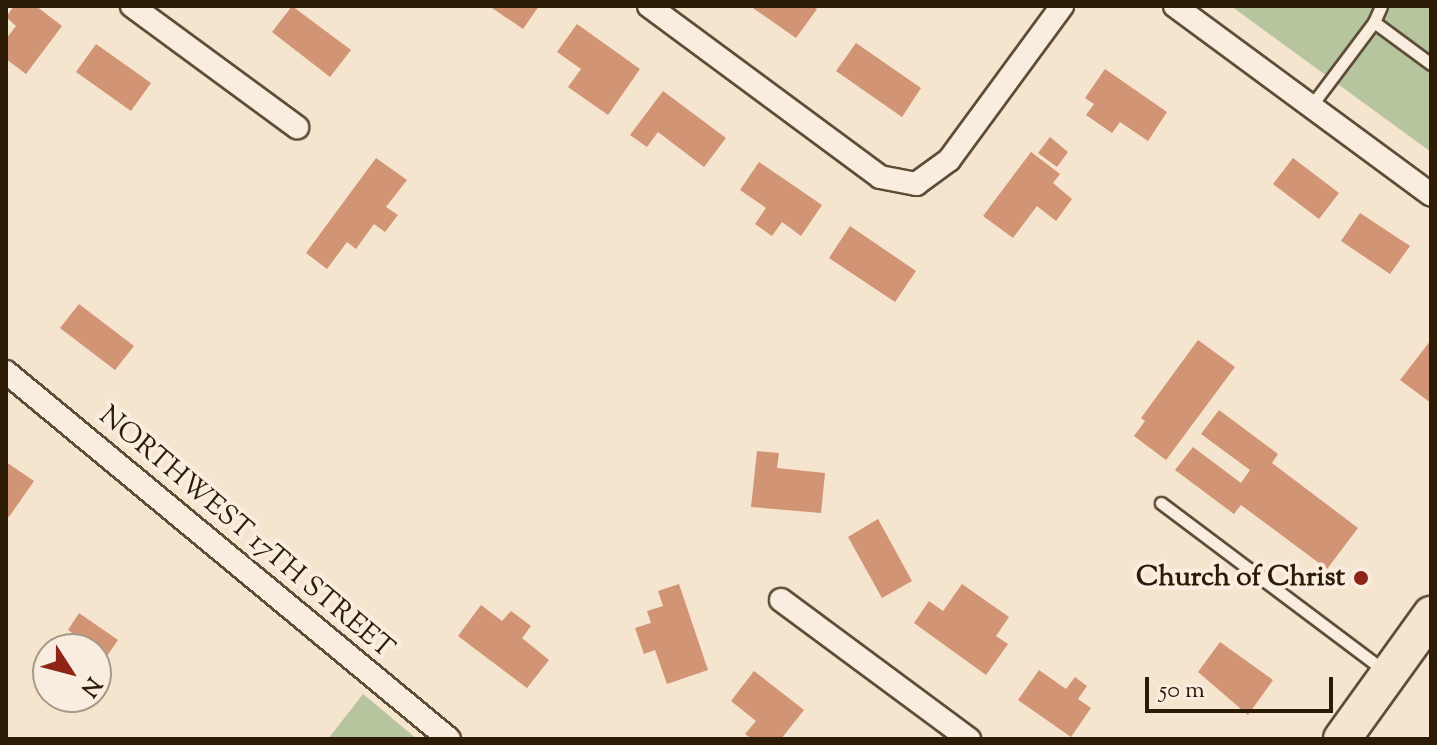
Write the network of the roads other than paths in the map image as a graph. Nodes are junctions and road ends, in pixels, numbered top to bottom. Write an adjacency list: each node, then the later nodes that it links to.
1 (132, 6): 9 (street)
2 (649, 6): 3 (street)
3 (1062, 6)
4 (1175, 6): 8 (street)
5 (1381, 6): 6 (lane)
6 (1374, 22): 7 (lane); 8 (lane)
7 (1431, 64)
8 (1311, 106): 10 (street)
9 (297, 127)
10 (1431, 195)
11 (6, 372): 16 (street, NORTHWEST 17TH STREET)
12 (1161, 503): 15 (lane)
13 (781, 600): 17 (street)
14 (1431, 615): 15 (main road)
15 (1389, 673): 18 (main road)
16 (449, 739)
17 (969, 739)
18 (1342, 739)

